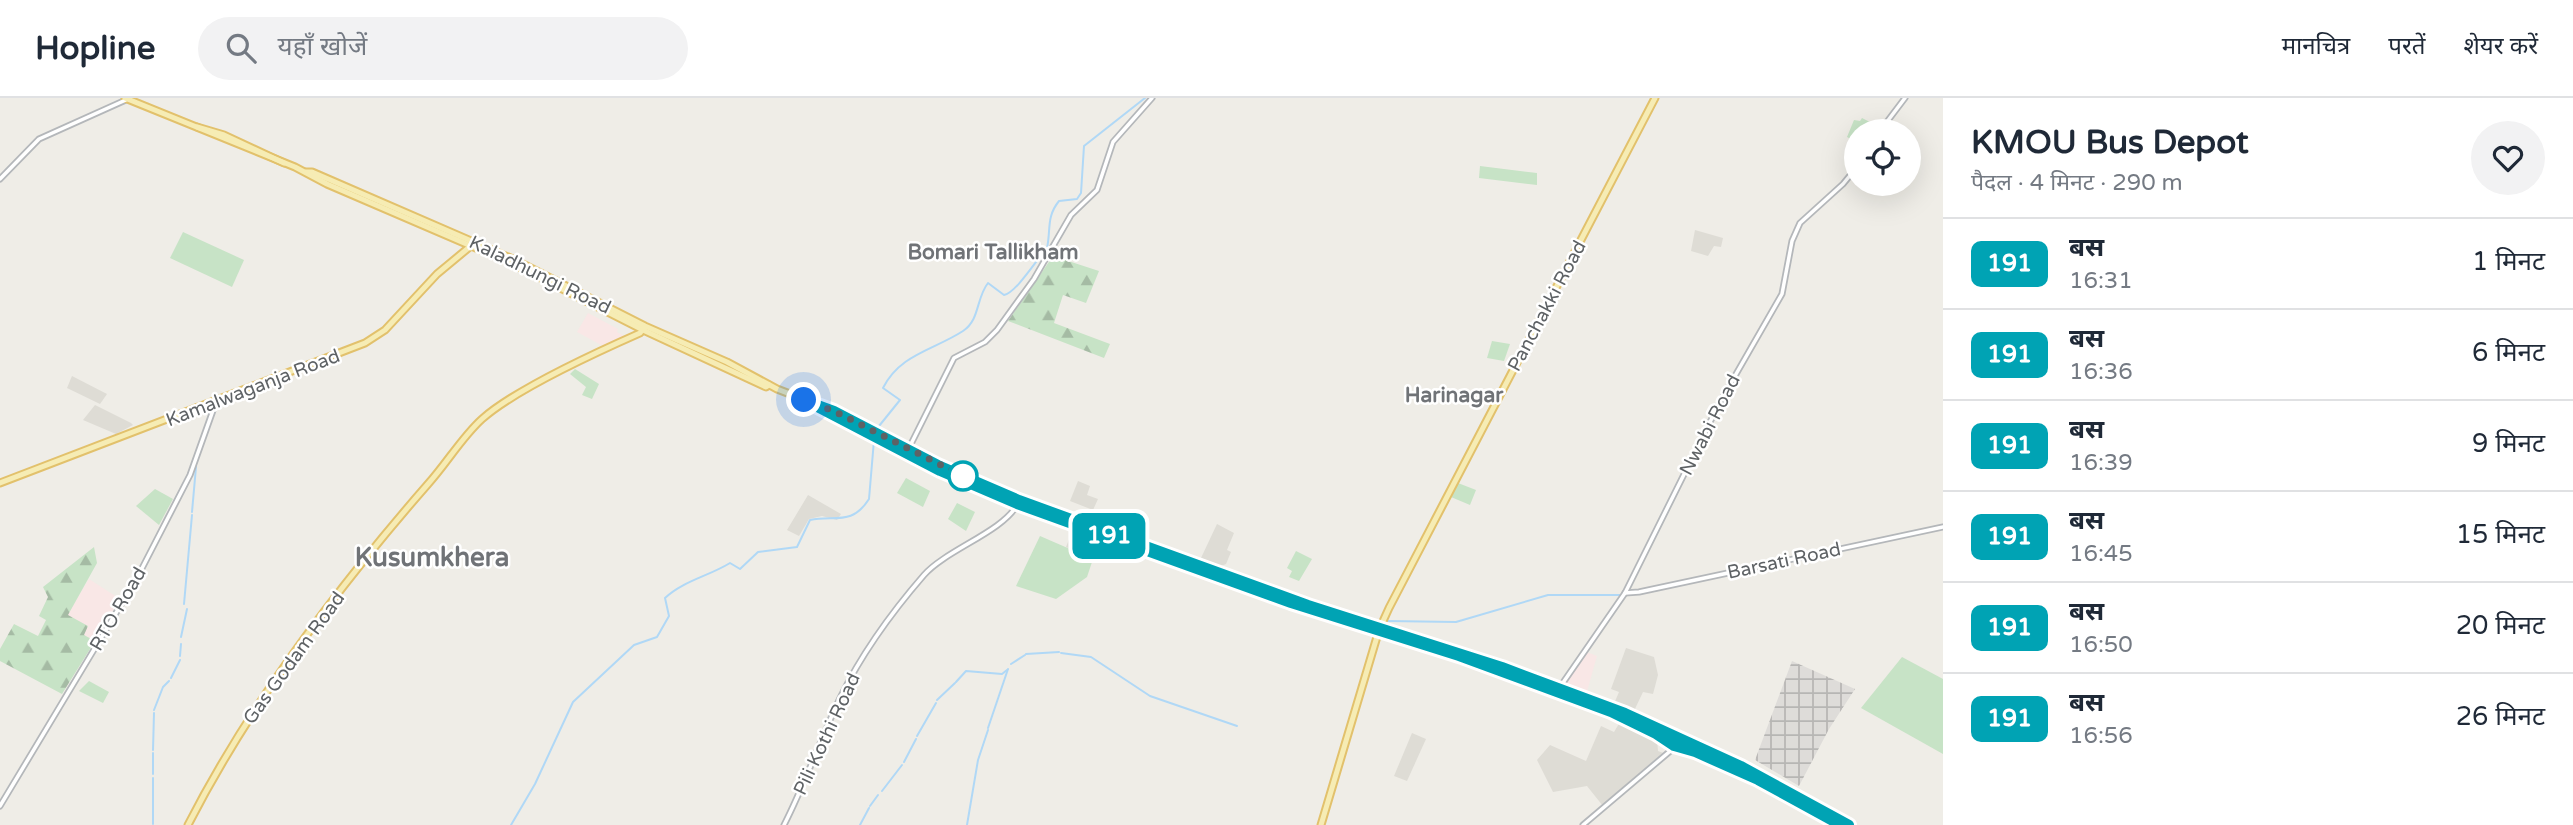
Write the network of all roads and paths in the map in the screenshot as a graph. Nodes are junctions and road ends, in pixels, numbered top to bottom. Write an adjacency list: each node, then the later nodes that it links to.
1 (1152, 98): 13 (street)
2 (1656, 98): 18 (main road, Panchakki Road)
3 (1905, 98): 5 (street)
4 (127, 99): 6 (street); 8 (main road, Kaladhungi Road)
5 (1889, 119)
6 (0, 178)
7 (1844, 183): 17 (street, Nwabi Road)
8 (472, 244): 9 (main road, Kaladhungi Road); 10 (main road, Kamalwaganja Road)
9 (644, 328): 13 (main road, Kaladhungi Road); 25 (main road, Gas Godam Road)
10 (216, 401): 11 (main road, Kamalwaganja Road); 12 (street, RTO Road)
11 (208, 405): 12 (street); 14 (main road, Kamalwaganja Road)
12 (215, 410): 23 (street, RTO Road)
13 (907, 452): 15 (main road, Kaladhungi Road)
14 (0, 483)
15 (1018, 502): 18 (main road, Kaladhungi Road); 26 (street, Pili Kothi Road)
16 (1943, 527): 17 (street, Barsati Road)
17 (1625, 593): 19 (street, Nwabi Road)
18 (1380, 628): 19 (main road, Kaladhungi Road); 27 (main road, Panchakki Road)
19 (1559, 689): 20 (main road, Kaladhungi Road); 21 (main road, Kaladhungi Road)
20 (1673, 737): 21 (main road); 22 (main road, Kaladhungi Road)
21 (1672, 745): 22 (main road, Kaladhungi Road); 28 (street)
22 (1684, 745): 24 (main road, Kaladhungi Road)
23 (0, 806)
24 (1828, 816): 29 (main road, Kaladhungi Road); 30 (main road, Kaladhungi Road)
25 (188, 825)
26 (784, 825)
27 (1321, 825)
28 (1583, 825)
29 (1840, 825)
30 (1849, 825)

